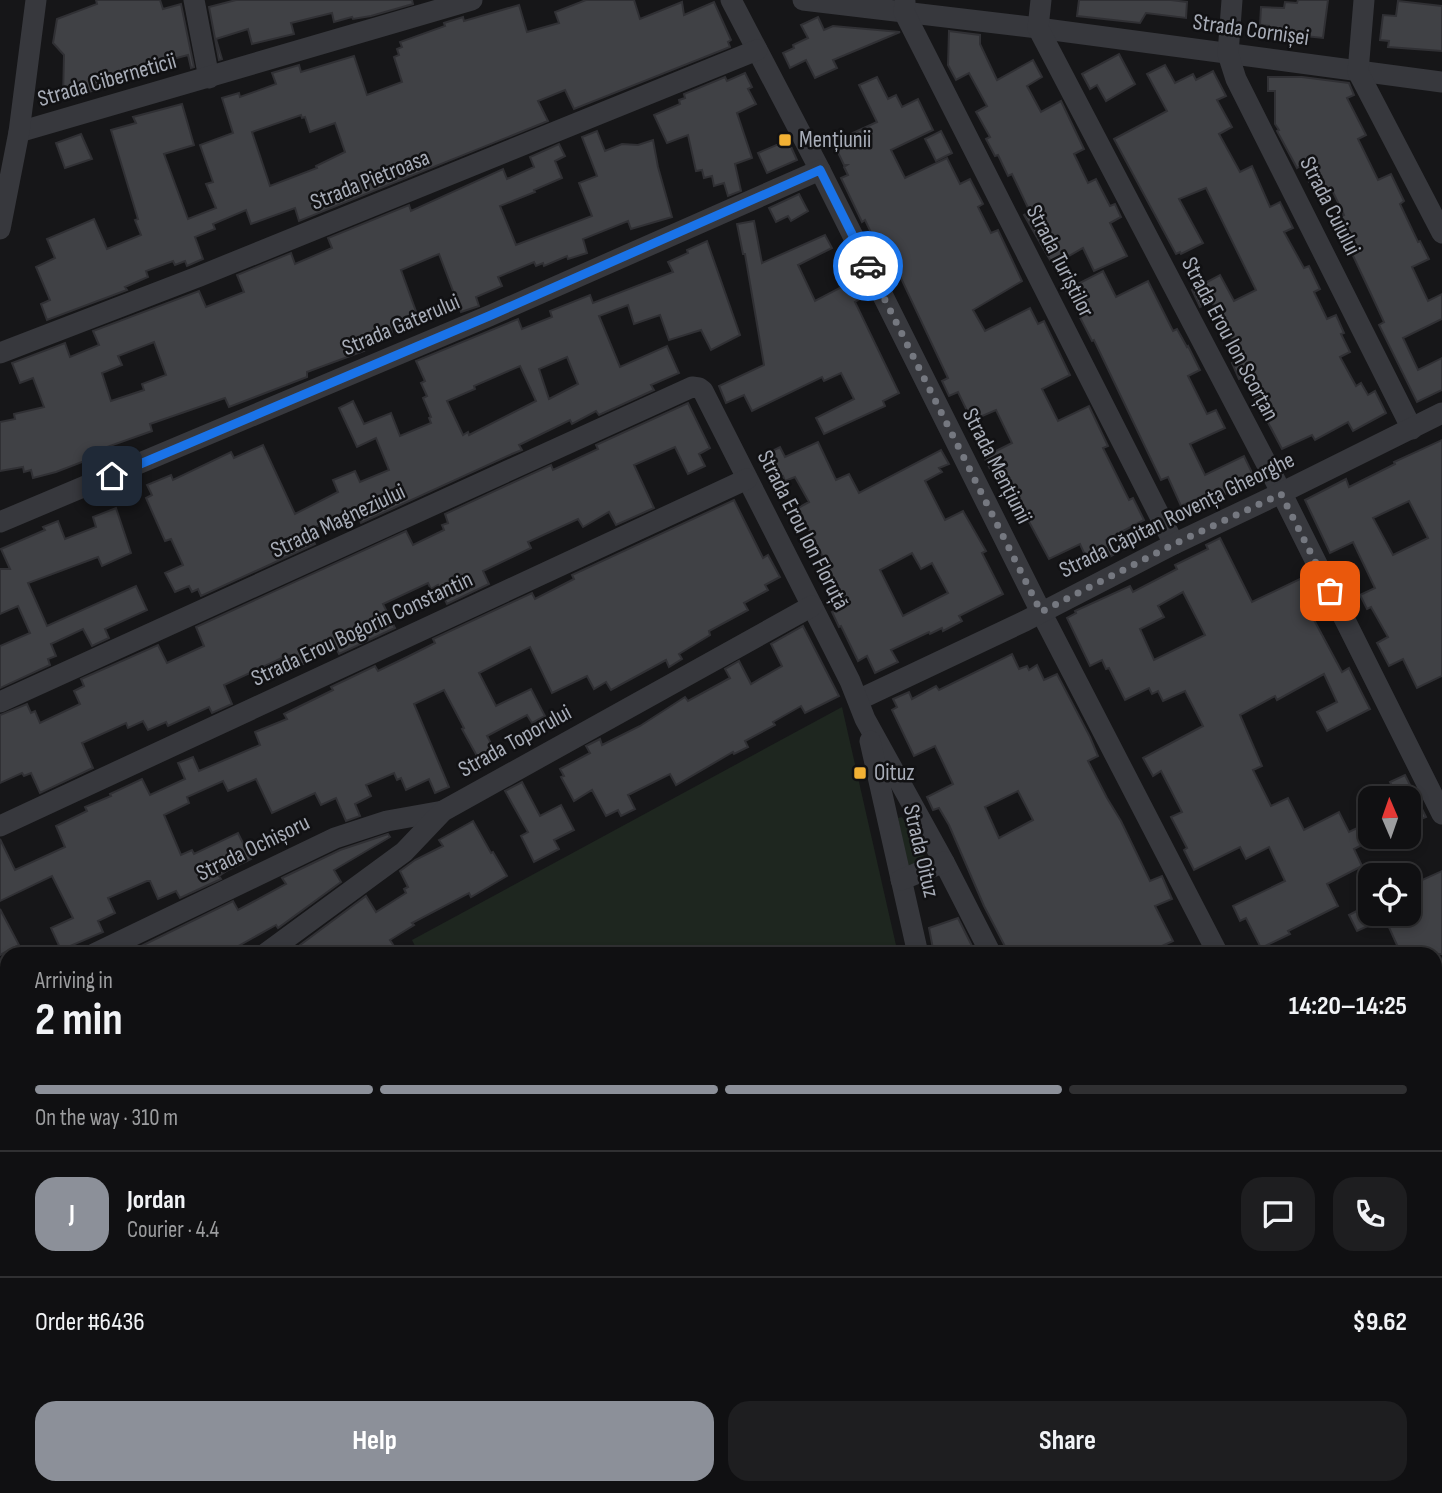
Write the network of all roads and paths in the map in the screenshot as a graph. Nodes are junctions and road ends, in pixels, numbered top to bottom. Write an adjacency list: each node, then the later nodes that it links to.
1 (36, 0): 16 (street)
2 (194, 0): 14 (street, Strada Ciberneticii)
3 (472, 0): 14 (street, Strada Ciberneticii)
4 (731, 0): 11 (street, Strada Mențiunii)
5 (803, 0): 9 (street, Strada Cornișei)
6 (1041, 0): 10 (street)
7 (1232, 0): 12 (street, Strada Cuiului)
8 (1364, 0): 13 (street)
9 (905, 6): 10 (street, Strada Cornișei); 27 (street, Strada Turiștilor)
10 (1038, 28): 12 (street, Strada Cornișei); 25 (street, Strada Erou Ion Scorțan)
11 (757, 50): 17 (street, Strada Mențiunii); 20 (street, Strada Pietroasa)
12 (1228, 54): 13 (street, Strada Cornișei); 23 (street, Strada Cuiului)
13 (1358, 72): 15 (street, Strada Cornișei); 19 (street)
14 (209, 78): 16 (street, Strada Ciberneticii)
15 (1442, 82)
16 (12, 142): 18 (street)
17 (820, 170): 26 (street, Strada Gaterului); 29 (street, Strada Mențiunii)
18 (0, 229)
19 (1442, 233)
20 (0, 353)
21 (697, 387): 24 (street, Strada Erou Ion Floruță); 30 (street, Strada Magneziului)
22 (1442, 413): 23 (street, Strada Căpitan Rovența Gheorghe)
23 (1412, 429): 25 (street, Strada Căpitan Rovența Gheorghe)
24 (747, 479): 28 (street, Strada Erou Ion Floruță); 34 (street, Strada Erou Bogorin Constantin)
25 (1281, 494): 27 (street, Strada Căpitan Rovența Gheorghe); 33 (street, Strada Erou Ion Scorțan)
26 (0, 522)
27 (1174, 544): 29 (street, Strada Căpitan Rovența Gheorghe)
28 (812, 606): 31 (street, Strada Erou Ion Floruță); 32 (street, Strada Toporului)
29 (1041, 612): 31 (street, Strada Căpitan Rovența Gheorghe); 41 (street, Strada Mențiunii)
30 (0, 702)
31 (862, 710): 35 (street); 36 (street, Strada Oituz)
32 (443, 811): 37 (street, Strada Ochișoru); 38 (street, Strada Toporului)
33 (1442, 814)
34 (0, 827)
35 (944, 862): 36 (street); 40 (street)
36 (901, 880): 39 (street, Strada Oituz)
37 (109, 947)
38 (275, 947)
39 (916, 947)
40 (987, 947)
41 (1214, 947)

